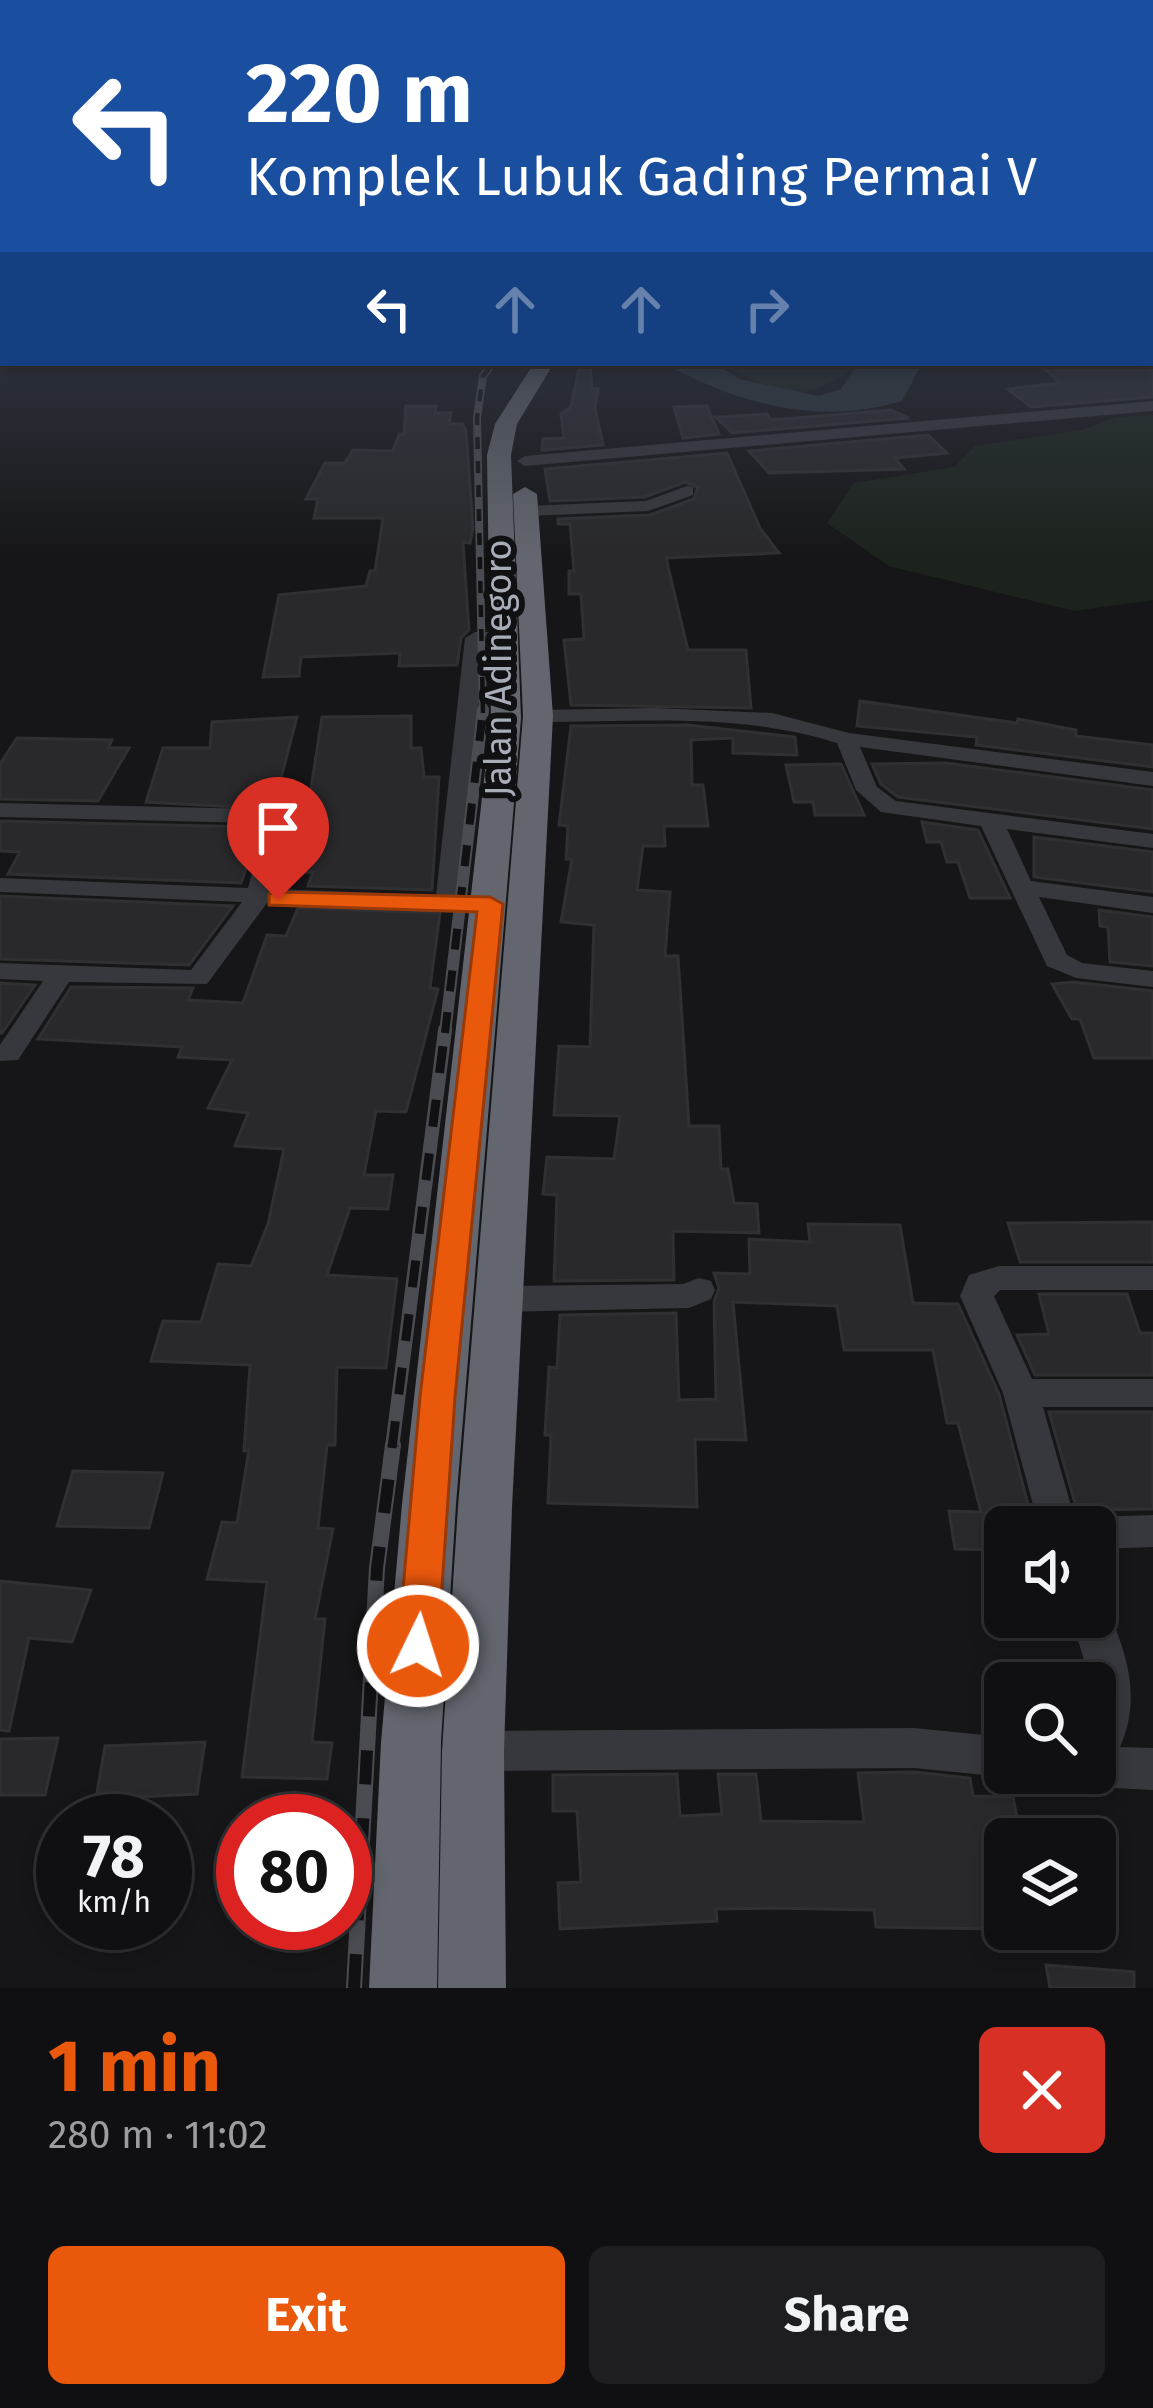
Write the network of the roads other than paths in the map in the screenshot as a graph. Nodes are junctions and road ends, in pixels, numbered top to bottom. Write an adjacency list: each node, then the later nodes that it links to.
1 (539, 371): 7 (highway, Jalan Adinegoro)
2 (567, 371): 4 (highway, Jalan Adinegoro)
3 (1153, 406): 4 (street)
4 (525, 461): 6 (highway, Jalan Adinegoro)
5 (687, 490): 6 (street)
6 (526, 511): 7 (highway, Jalan Adinegoro)
7 (521, 675): 8 (street); 16 (highway, Jalan Adinegoro); 24 (highway, Jalan Adinegoro)
8 (846, 739): 9 (street); 11 (street)
9 (1153, 779)
10 (0, 810): 15 (street)
11 (989, 817): 12 (street); 14 (street)
12 (1153, 841)
13 (0, 885): 15 (street)
14 (1022, 887): 17 (street); 20 (street)
15 (257, 899): 16 (street); 19 (street)
16 (469, 904): 27 (highway, Jalan Adinegoro)
17 (1153, 905)
18 (0, 971): 19 (street)
19 (61, 974): 21 (street)
20 (1153, 980)
21 (8, 1054)
22 (1153, 1278): 25 (street)
23 (699, 1290): 24 (street)
24 (499, 1299): 28 (highway, Jalan Adinegoro)
25 (1021, 1393): 26 (street); 30 (street)
26 (1153, 1393)
27 (437, 1397): 28 (highway); 29 (highway, Jalan Adinegoro)
28 (492, 1400): 31 (highway, Jalan Adinegoro)
29 (428, 1504): 31 (highway); 38 (highway, Jalan Adinegoro)
30 (1052, 1506)
31 (484, 1507): 34 (highway, Jalan Adinegoro)
32 (1153, 1532): 33 (street)
33 (1116, 1533)
34 (472, 1751): 35 (street); 39 (highway, Jalan Adinegoro)
35 (984, 1755)
36 (1116, 1767): 37 (street)
37 (1153, 1769)
38 (403, 1988)
39 (472, 1988)

